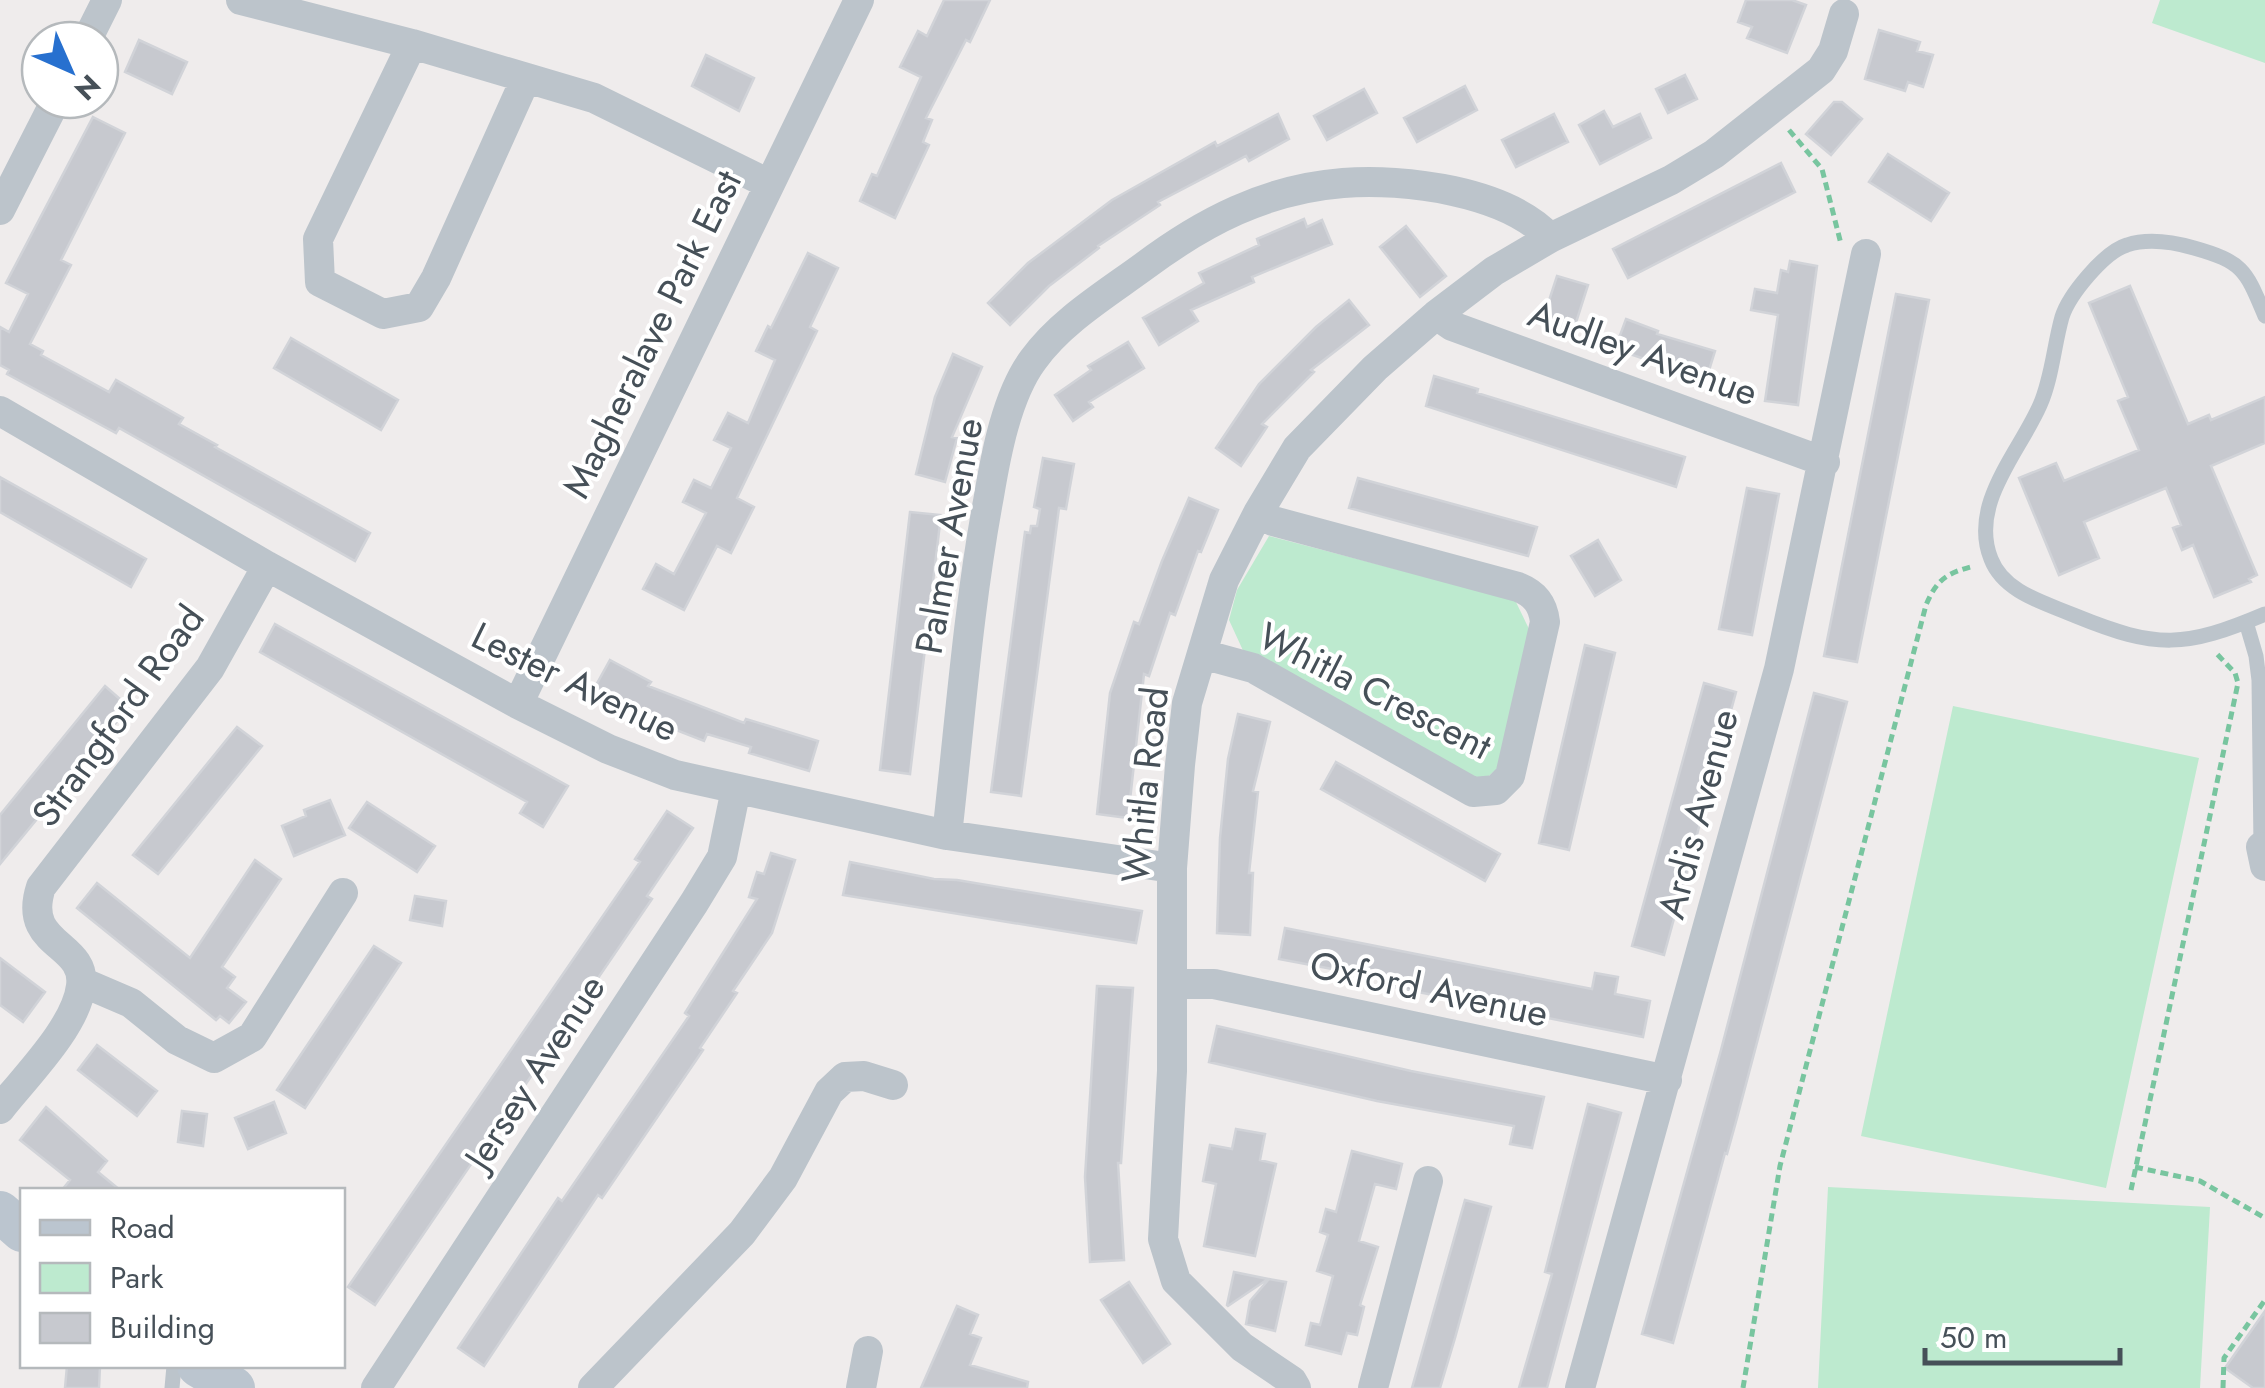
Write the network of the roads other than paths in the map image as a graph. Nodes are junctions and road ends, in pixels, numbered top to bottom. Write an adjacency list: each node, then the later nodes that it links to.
1 (241, 0): 4 (street)
2 (858, 0): 7 (street, Magheralave Park East)
3 (1844, 14): 9 (street, Whitla Road)
4 (412, 44): 5 (street); 5 (street)
5 (526, 78): 7 (street)
6 (46, 120): 8 (street)
7 (768, 184): 20 (street, Magheralave Park East)
8 (0, 210)
9 (1550, 238): 11 (street, Whitla Road); 22 (street, Palmer Avenue)
10 (1866, 254): 14 (street, Ardis Avenue)
11 (1436, 316): 14 (street, Audley Avenue); 15 (street, Whitla Road)
12 (2265, 316): 18 (lane)
13 (0, 412): 16 (street, Lester Avenue)
14 (1825, 462): 28 (street, Ardis Avenue)
15 (1258, 513): 19 (street, Whitla Road); 19 (street, Whitla Crescent)
16 (268, 566): 20 (street, Lester Avenue); 26 (street, Strangford Road)
17 (2265, 614): 18 (lane)
18 (2246, 622): 23 (lane)
19 (1202, 654): 24 (street, Whitla Road)
20 (518, 704): 21 (street, Lester Avenue)
21 (736, 790): 22 (street, Lester Avenue); 37 (street, Jersey Avenue)
22 (948, 835): 24 (street, Lester Avenue)
23 (2263, 857)
24 (1172, 868): 27 (street, Whitla Road)
25 (343, 893): 26 (street)
26 (82, 982): 30 (street)
27 (1174, 984): 28 (street, Oxford Avenue); 40 (street, Whitla Road)
28 (1667, 1080): 42 (street, Ardis Avenue)
29 (893, 1085): 38 (street)
30 (0, 1108)
31 (1428, 1181): 41 (street)
32 (0, 1212): 33 (street)
33 (20, 1229)
34 (868, 1351): 39 (street)
35 (201, 1368): 36 (street)
36 (234, 1388)
37 (376, 1388)
38 (593, 1388)
39 (861, 1388)
40 (1296, 1388)
41 (1373, 1388)
42 (1580, 1388)

